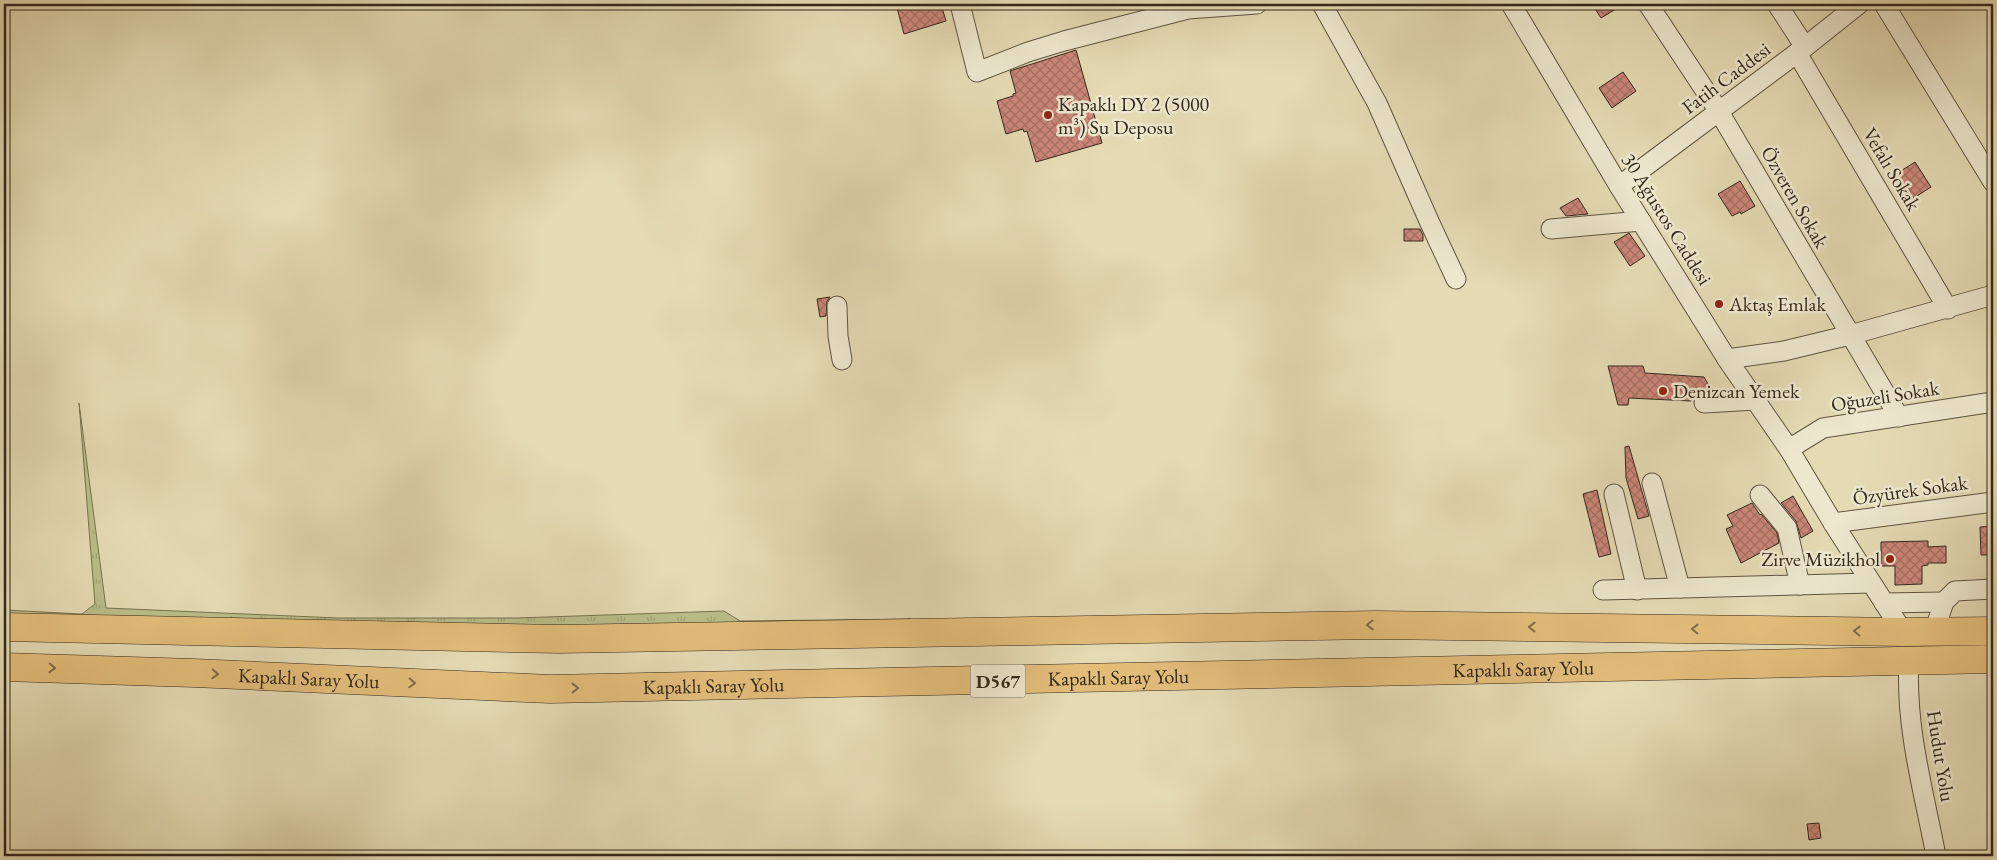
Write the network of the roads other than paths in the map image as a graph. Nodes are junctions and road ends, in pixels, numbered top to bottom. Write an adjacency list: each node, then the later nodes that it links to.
1 (960, 4): 2 (street)
2 (1257, 4)
3 (1322, 4): 15 (street)
4 (1511, 4): 12 (street, 30 Ağustos Caddesi)
5 (1648, 4): 10 (street, Özveren Sokak)
6 (1777, 4): 9 (street, Vefalı Sokak)
7 (1859, 4): 9 (street, Fatih Caddesi)
8 (1884, 4): 11 (street)
9 (1801, 50): 10 (street, Fatih Caddesi); 18 (street, Vefalı Sokak)
10 (1718, 110): 12 (street, Fatih Caddesi); 19 (street, Özveren Sokak)
11 (1993, 182)
12 (1619, 186): 13 (street, 30 Ağustos Caddesi)
13 (1641, 221): 14 (street); 20 (street, 30 Ağustos Caddesi)
14 (1551, 229)
15 (1456, 279)
16 (1993, 295): 18 (street)
17 (837, 306): 21 (street)
18 (1948, 309): 19 (street)
19 (1850, 335): 20 (street); 25 (street, Özveren Sokak)
20 (1727, 359): 22 (street, 30 Ağustos Caddesi)
21 (842, 360)
22 (1756, 400): 24 (street); 26 (street, 30 Ağustos Caddesi)
23 (1993, 402): 25 (street, Oğuzeli Sokak)
24 (1704, 403)
25 (1899, 417): 26 (street, Oğuzeli Sokak)
26 (1788, 449): 31 (street, 30 Ağustos Caddesi)
27 (1652, 483): 34 (street)
28 (1614, 494): 37 (street)
29 (1760, 496): 33 (street)
30 (1993, 502): 31 (street, Özyürek Sokak)
31 (1833, 523): 32 (street, 30 Ağustos Caddesi)
32 (1871, 583): 33 (street); 39 (street, 30 Ağustos Caddesi)
33 (1800, 585): 34 (street)
34 (1680, 588): 37 (street)
35 (1993, 589): 38 (street)
36 (1603, 590): 37 (street)
37 (1637, 590)
38 (1944, 602): 39 (street); 43 (street)
39 (1884, 603): 42 (street, 30 Ağustos Caddesi)
40 (4, 627): 42 (highway, Kapaklı Saray Yolu, one-way to 40)
41 (1993, 631): 43 (highway, Kapaklı Saray Yolu)
42 (1903, 632): 43 (highway, Kapaklı Saray Yolu)
43 (1934, 632)
44 (1993, 659): 45 (highway, Kapaklı Saray Yolu / D567)
45 (1909, 661): 46 (highway, Kapaklı Saray Yolu / D567, one-way to 45); 47 (street, Hudut Yolu)
46 (4, 667)
47 (1936, 856)

